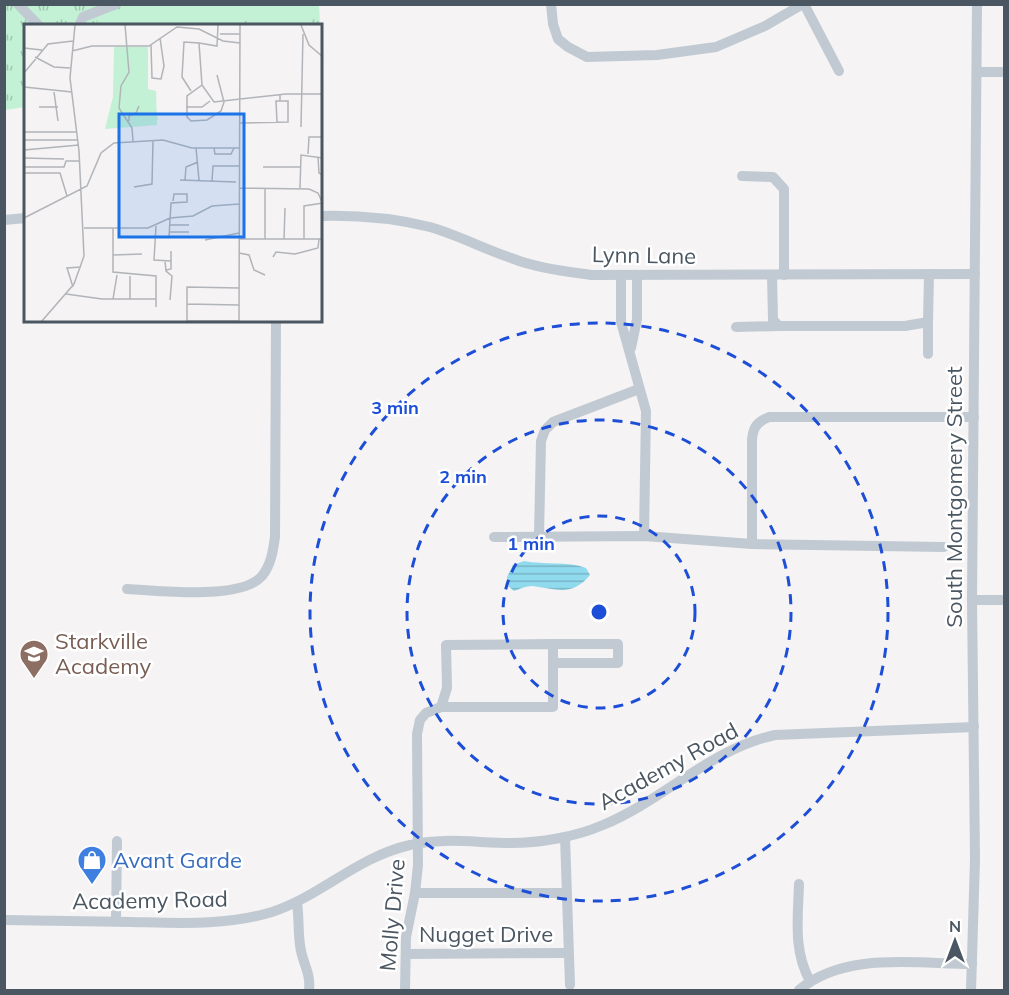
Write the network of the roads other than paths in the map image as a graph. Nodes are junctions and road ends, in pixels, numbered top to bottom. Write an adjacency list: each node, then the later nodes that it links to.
1 (18, 4): 6 (street)
2 (116, 4): 7 (street)
3 (552, 4): 4 (street)
4 (803, 4): 8 (street)
5 (977, 4): 9 (street, South Montgomery Street)
6 (37, 24)
7 (80, 24)
8 (839, 71)
9 (977, 72): 10 (street); 16 (street, South Montgomery Street)
10 (1005, 72)
11 (742, 176): 18 (street)
12 (322, 216): 19 (street, Lynn Lane)
13 (24, 218): 14 (street)
14 (4, 220)
15 (929, 274): 16 (street, Lynn Lane); 18 (street, Lynn Lane); 22 (street)
16 (975, 274): 28 (street, South Montgomery Street)
17 (772, 275): 18 (street, Lynn Lane); 20 (street, Lynn Lane); 24 (street)
18 (784, 275)
19 (621, 276): 20 (street, Lynn Lane); 25 (street)
20 (637, 276): 25 (street)
21 (276, 322): 34 (street)
22 (928, 322): 24 (street); 26 (street)
23 (736, 327): 24 (street)
24 (779, 327)
25 (631, 351): 27 (street)
26 (928, 354)
27 (639, 389): 29 (street); 30 (street)
28 (974, 417): 32 (street); 35 (street, South Montgomery Street)
29 (539, 536): 30 (street); 31 (street)
30 (644, 536): 32 (street)
31 (494, 537)
32 (752, 544): 33 (street)
33 (944, 547)
34 (127, 589)
35 (972, 600): 36 (street); 40 (street, South Montgomery Street)
36 (1005, 600)
37 (553, 644): 38 (street); 38 (street); 39 (street)
38 (553, 663): 39 (street)
39 (441, 707): 43 (street, Molly Drive)
40 (974, 727): 41 (street, Academy Road); 52 (street, South Montgomery Street)
41 (565, 837): 43 (street, Academy Road); 46 (street)
42 (117, 841): 49 (street)
43 (418, 844): 45 (street, Molly Drive); 47 (street, Academy Road)
44 (799, 884): 53 (street)
45 (415, 893): 46 (street); 51 (street, Molly Drive)
46 (566, 893): 50 (street)
47 (297, 902): 49 (street, Academy Road); 55 (street)
48 (4, 920): 49 (street, Academy Road)
49 (116, 921)
50 (567, 953): 51 (street, Nugget Drive); 54 (street)
51 (406, 954): 56 (street, Molly Drive)
52 (972, 964): 53 (street); 58 (street, South Montgomery Street)
53 (810, 981): 57 (street)
54 (570, 985)
55 (309, 990)
56 (405, 990)
57 (799, 990)
58 (971, 990)

